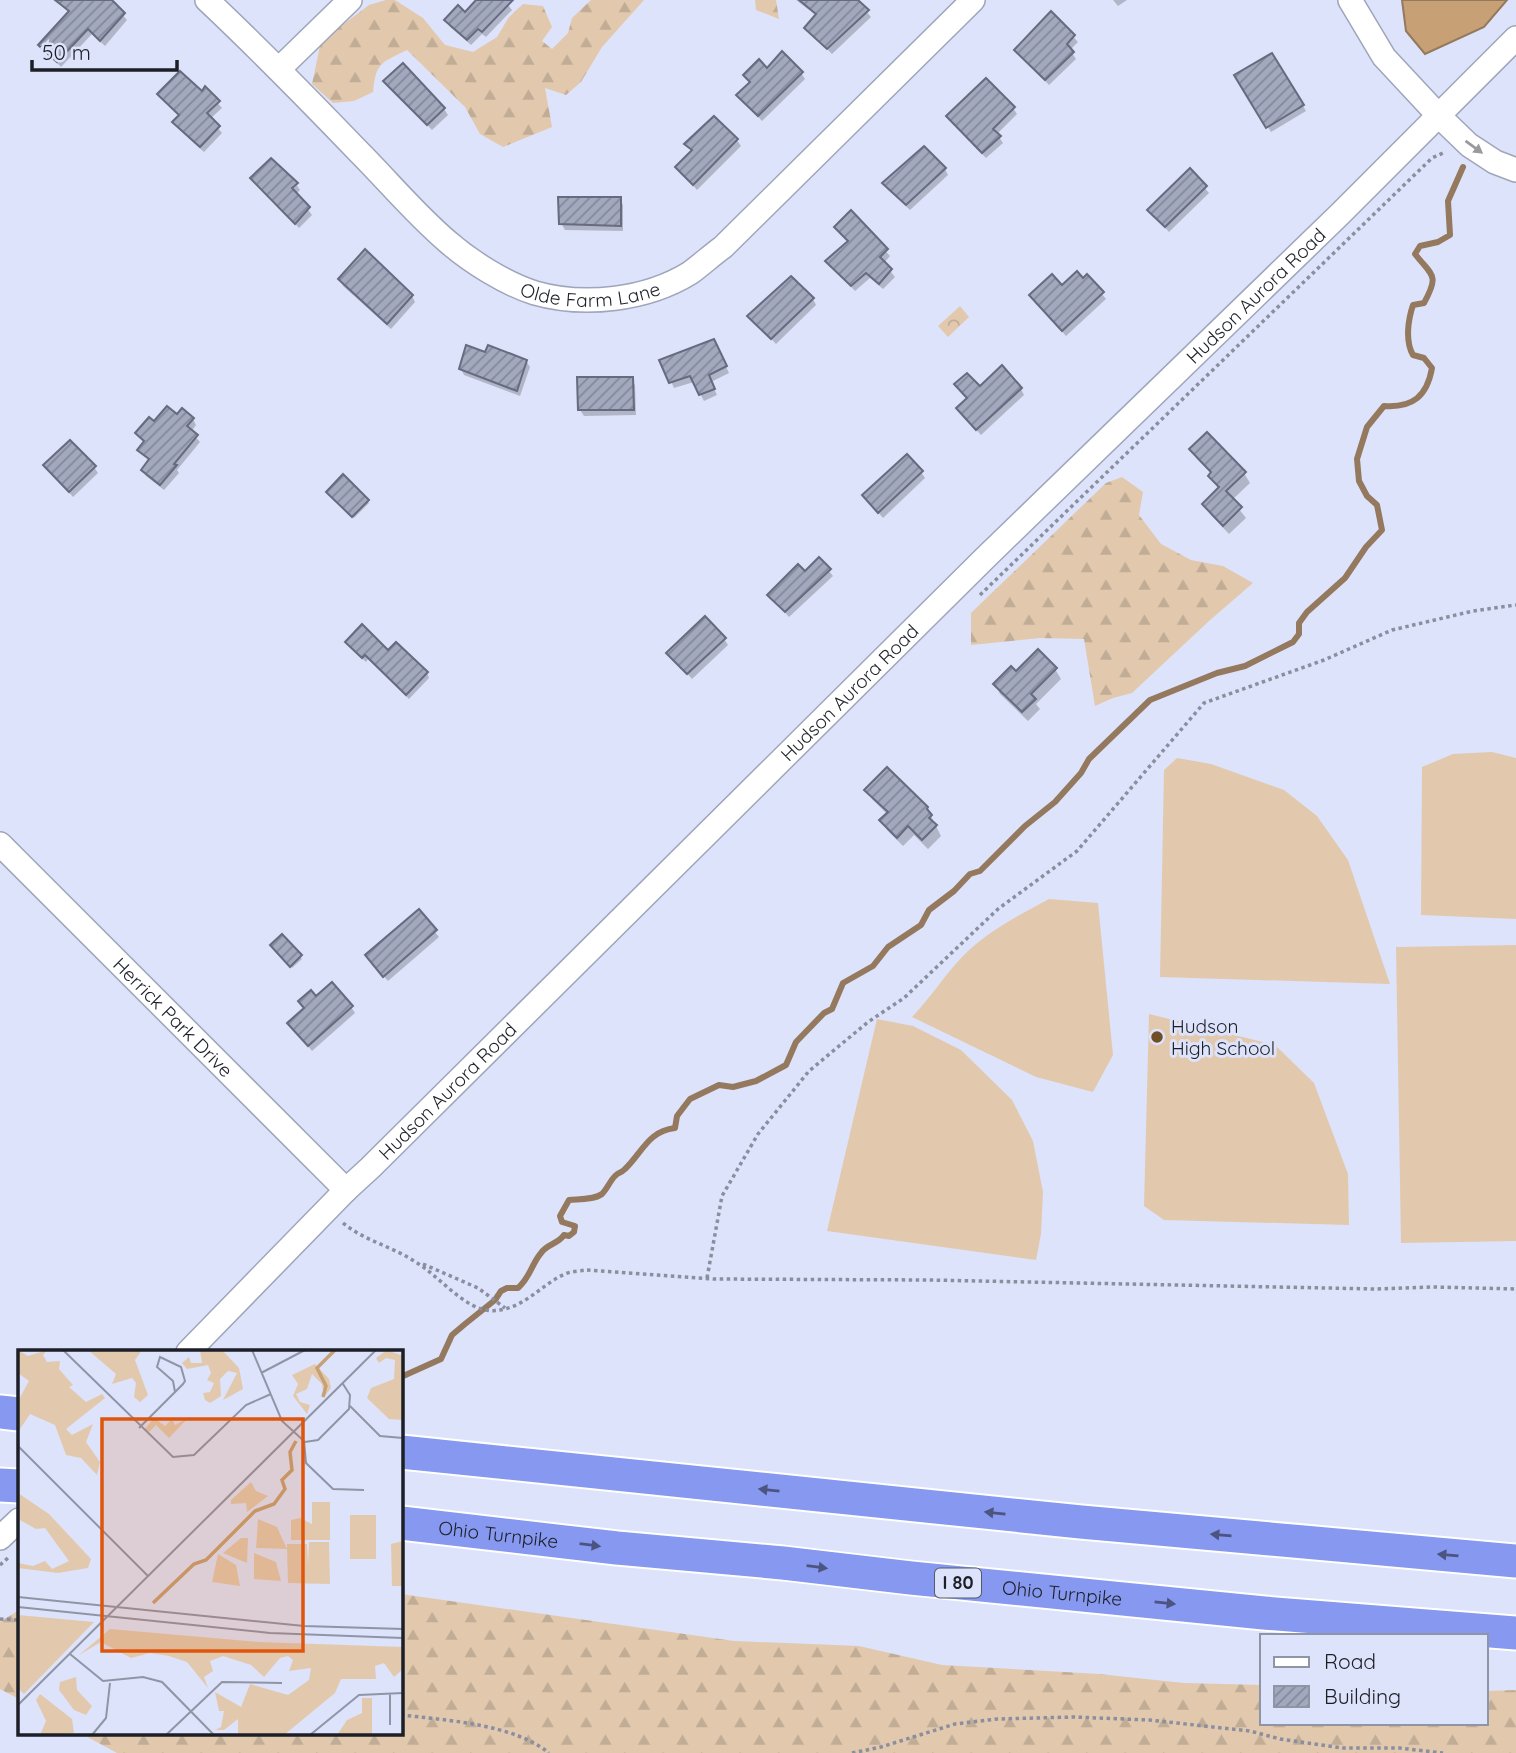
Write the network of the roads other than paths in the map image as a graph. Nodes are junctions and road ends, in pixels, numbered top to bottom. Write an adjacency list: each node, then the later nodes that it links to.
1 (208, 0): 6 (street, Olde Farm Lane)
2 (350, 0): 6 (street)
3 (973, 0): 6 (street, Olde Farm Lane)
4 (1350, 0): 7 (street)
5 (1516, 38): 7 (street, Hudson Aurora Road)
6 (279, 69)
7 (1439, 116): 8 (street, one-way to 8); 10 (street, Hudson Aurora Road)
8 (1516, 170)
9 (0, 844): 10 (street, Herrick Park Drive)
10 (346, 1190): 11 (street, Hudson Aurora Road)
11 (190, 1350)
12 (0, 1412): 13 (highway)
13 (18, 1414)
14 (402, 1452): 20 (highway, one-way to 14)
15 (0, 1485): 16 (highway)
16 (18, 1486)
17 (18, 1521): 19 (street)
18 (402, 1523): 21 (highway, Ohio Turnpike / I 80, one-way to 21)
19 (0, 1538)
20 (1516, 1561)
21 (1516, 1633)

